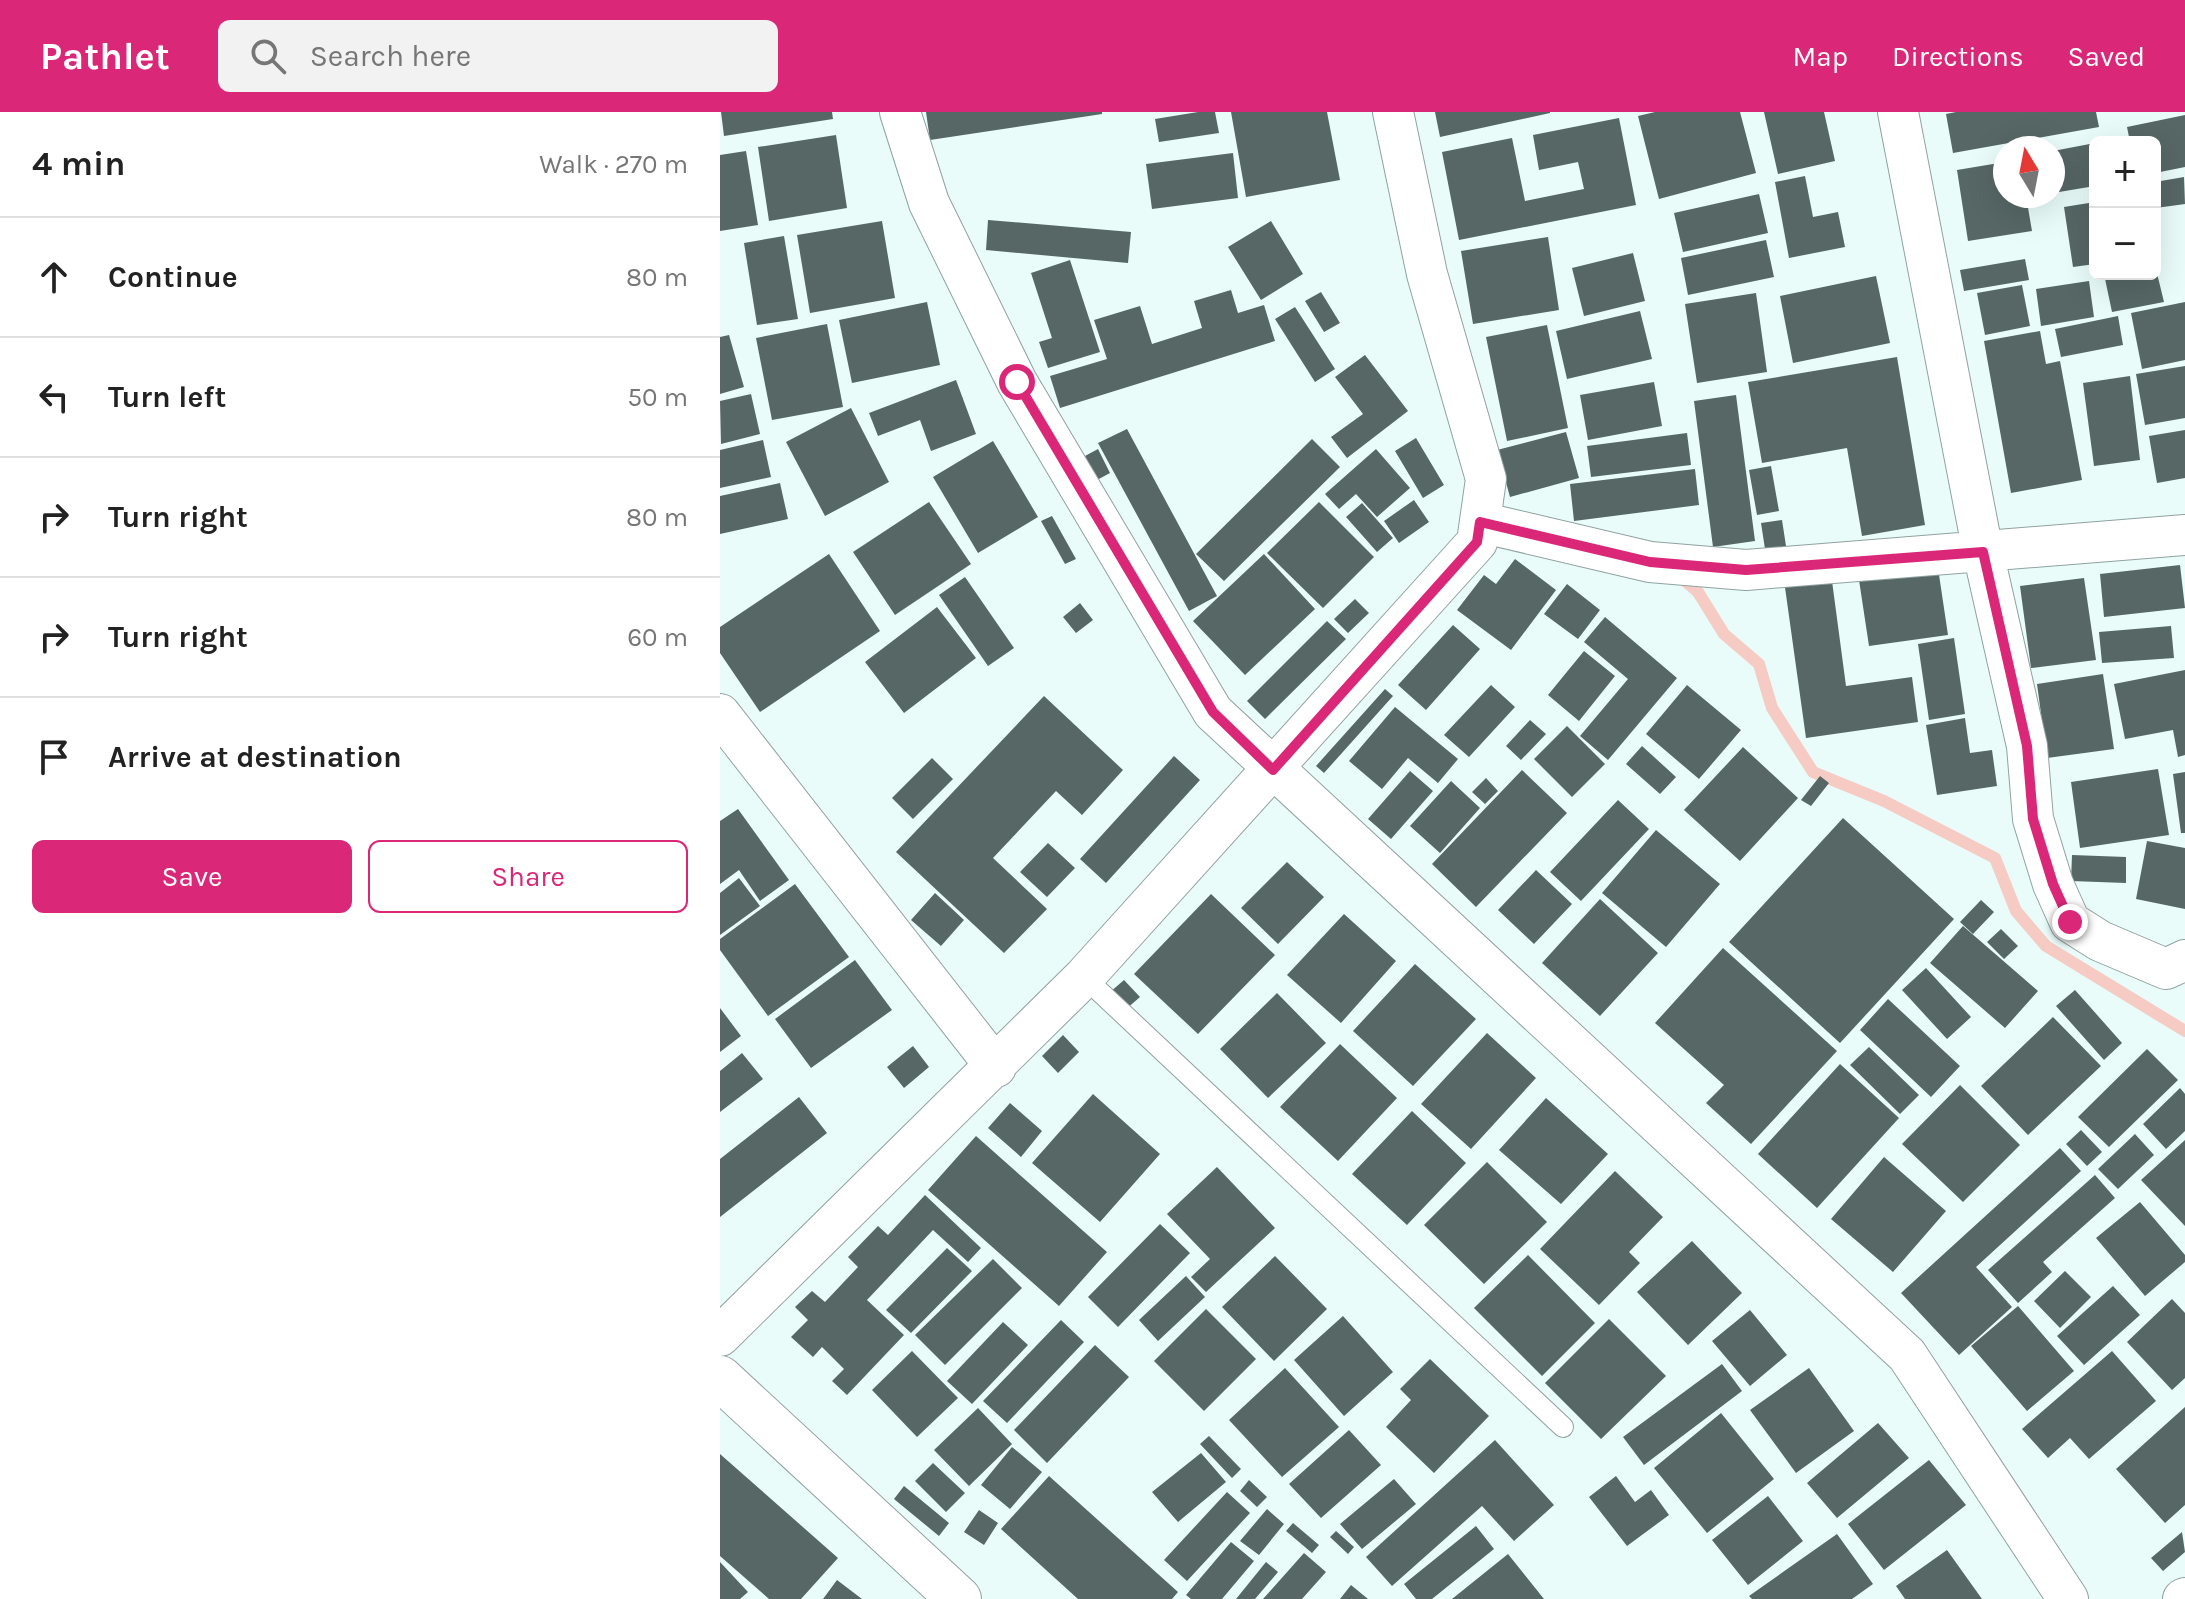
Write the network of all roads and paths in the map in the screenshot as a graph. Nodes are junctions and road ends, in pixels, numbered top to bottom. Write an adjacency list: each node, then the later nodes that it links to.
1 (900, 112): 8 (street)
2 (1393, 112): 4 (street)
3 (1898, 112): 6 (street)
4 (1480, 522): 6 (street); 8 (street)
5 (2185, 535): 6 (street)
6 (1983, 552): 9 (street)
7 (720, 714): 11 (street)
8 (1273, 770): 10 (street); 16 (street)
9 (2185, 960)
10 (1084, 977): 11 (street); 14 (lane)
11 (996, 1067): 12 (street)
12 (720, 1336)
13 (720, 1378): 15 (street)
14 (1563, 1427)
15 (959, 1599)
16 (2068, 1599)

